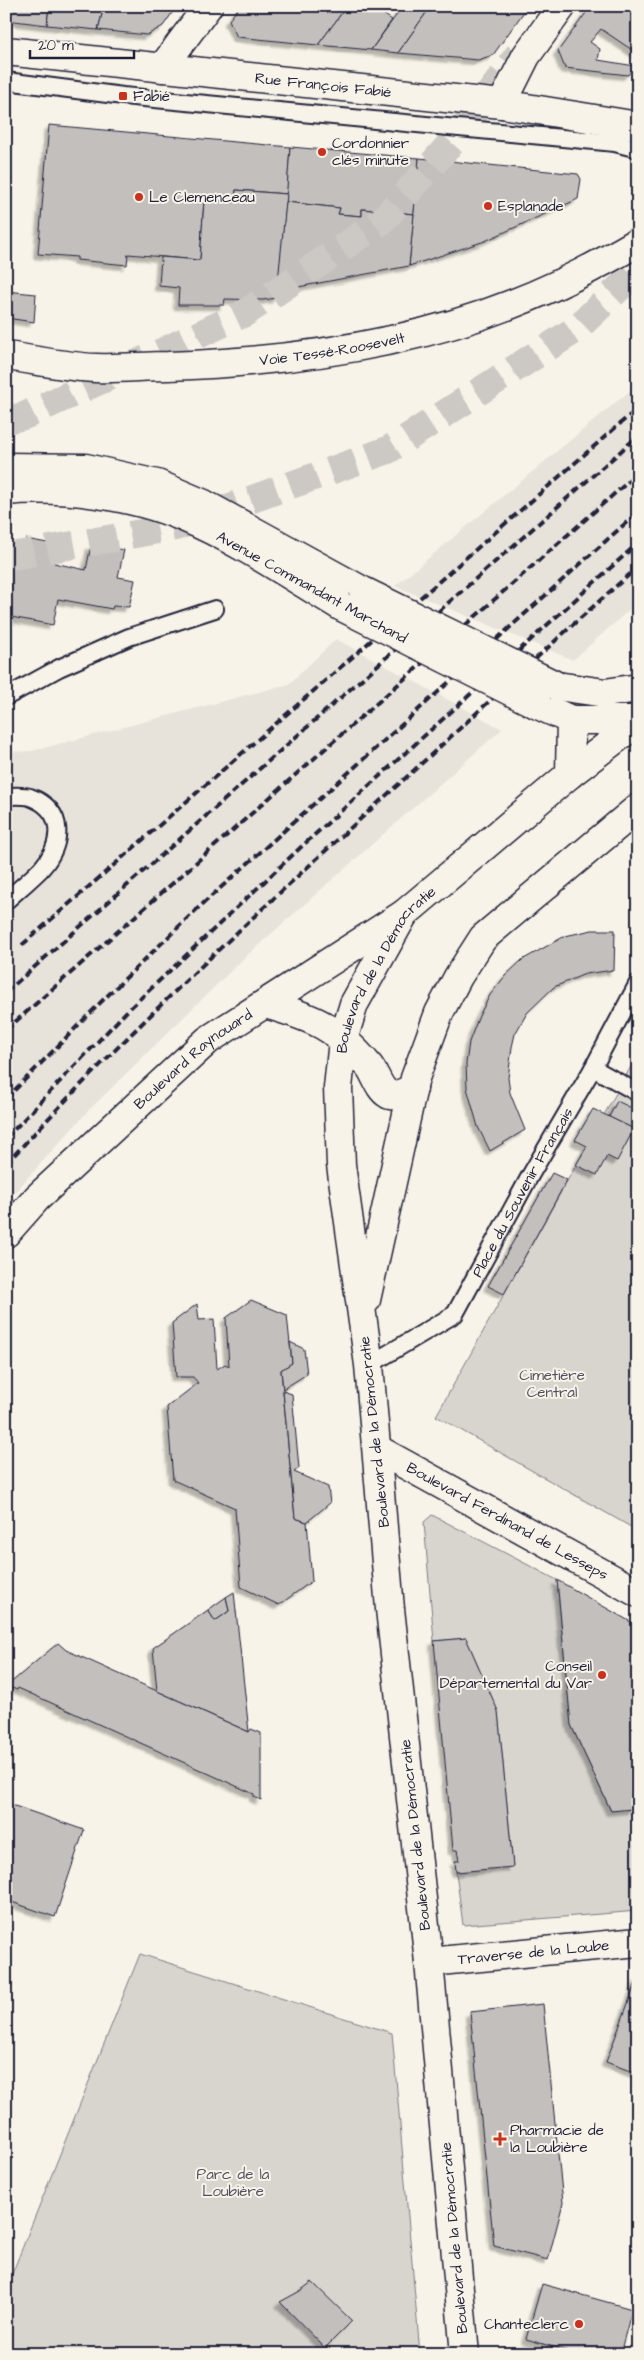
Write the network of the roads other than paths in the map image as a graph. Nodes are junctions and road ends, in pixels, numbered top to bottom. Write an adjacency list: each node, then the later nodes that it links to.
1 (208, 6): 4 (main road)
2 (562, 6): 6 (main road)
3 (6, 51): 4 (main road, Rue François Fabié)
4 (162, 68): 6 (main road, Rue François Fabié)
5 (6, 81): 8 (lane)
6 (502, 104): 7 (main road, Rue François Fabié)
7 (638, 126)
8 (638, 148)
9 (638, 242): 10 (main road, Voie Tessé-Roosevelt)
10 (6, 356)
11 (6, 467): 14 (main road, Avenue Commandant Marchand, bridge)
12 (6, 491): 16 (main road, Avenue Commandant Marchand, bridge)
13 (215, 609): 15 (lane)
14 (638, 688)
15 (6, 696)
16 (571, 720): 17 (main road, Avenue Commandant Marchand); 18 (main road)
17 (638, 721): 18 (main road, Boulevard de la Démocratie)
18 (570, 774): 22 (main road, Boulevard de la Démocratie)
19 (6, 796): 21 (lane)
20 (638, 808): 27 (main road, Boulevard de la Démocratie)
21 (6, 901)
22 (404, 914): 24 (main road, Boulevard Raynouard); 25 (main road, Boulevard de la Démocratie)
23 (638, 983): 26 (lane, Place du Souvenir Français)
24 (266, 1004): 25 (main road); 29 (main road, Boulevard Raynouard)
25 (343, 1040): 27 (main road); 30 (main road, Boulevard de la Démocratie)
26 (593, 1068): 28 (lane); 31 (lane, Place du Souvenir Français)
27 (413, 1089): 30 (main road, Boulevard de la Démocratie)
28 (638, 1093)
29 (6, 1232)
30 (362, 1316): 31 (main road, Boulevard de la Démocratie)
31 (369, 1365): 32 (main road, Boulevard de la Démocratie)
32 (377, 1449): 33 (main road, Boulevard Ferdinand de Lesseps); 35 (main road, Boulevard de la Démocratie)
33 (638, 1593)
34 (638, 1942): 35 (main road, Traverse de la Loube)
35 (429, 1962): 36 (main road, Boulevard de la Démocratie)
36 (465, 2354)

